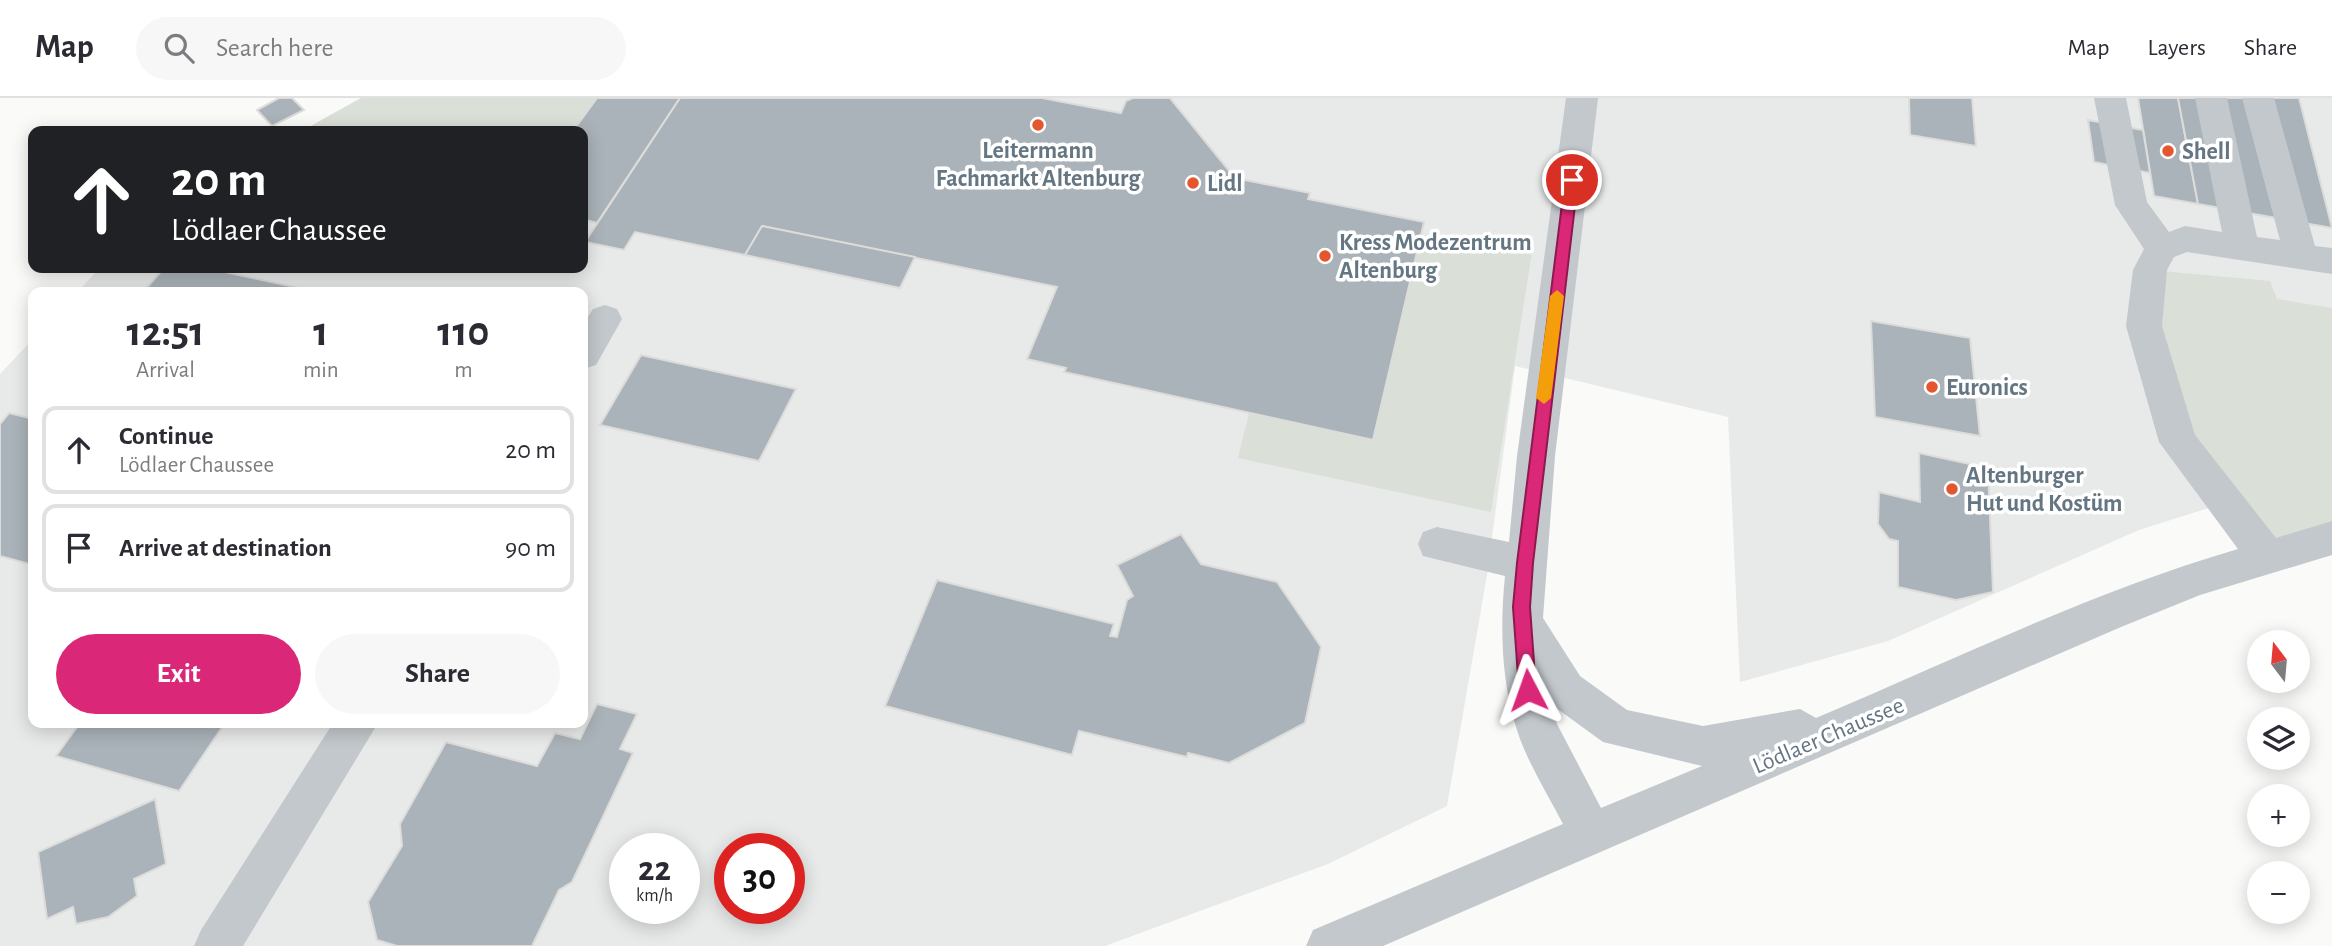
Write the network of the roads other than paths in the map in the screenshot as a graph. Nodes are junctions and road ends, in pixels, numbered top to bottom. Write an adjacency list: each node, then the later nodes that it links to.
1 (1582, 98): 13 (street)
2 (2110, 98): 6 (street)
3 (2211, 98): 5 (street)
4 (2258, 98): 7 (street)
5 (2242, 246): 6 (street); 7 (street)
6 (2162, 248): 12 (street)
7 (2317, 258)
8 (605, 319): 9 (street)
9 (588, 347)
10 (2332, 538): 12 (street, Lödlaer Chaussee)
11 (1437, 544): 13 (street)
12 (2268, 557): 15 (street, Lödlaer Chaussee)
13 (1525, 563): 14 (street)
14 (1522, 621): 15 (street); 17 (street)
15 (1903, 703): 17 (street, Lödlaer Chaussee)
16 (354, 728): 18 (street)
17 (1591, 835): 19 (street, Lödlaer Chaussee)
18 (217, 946)
19 (1329, 946)

